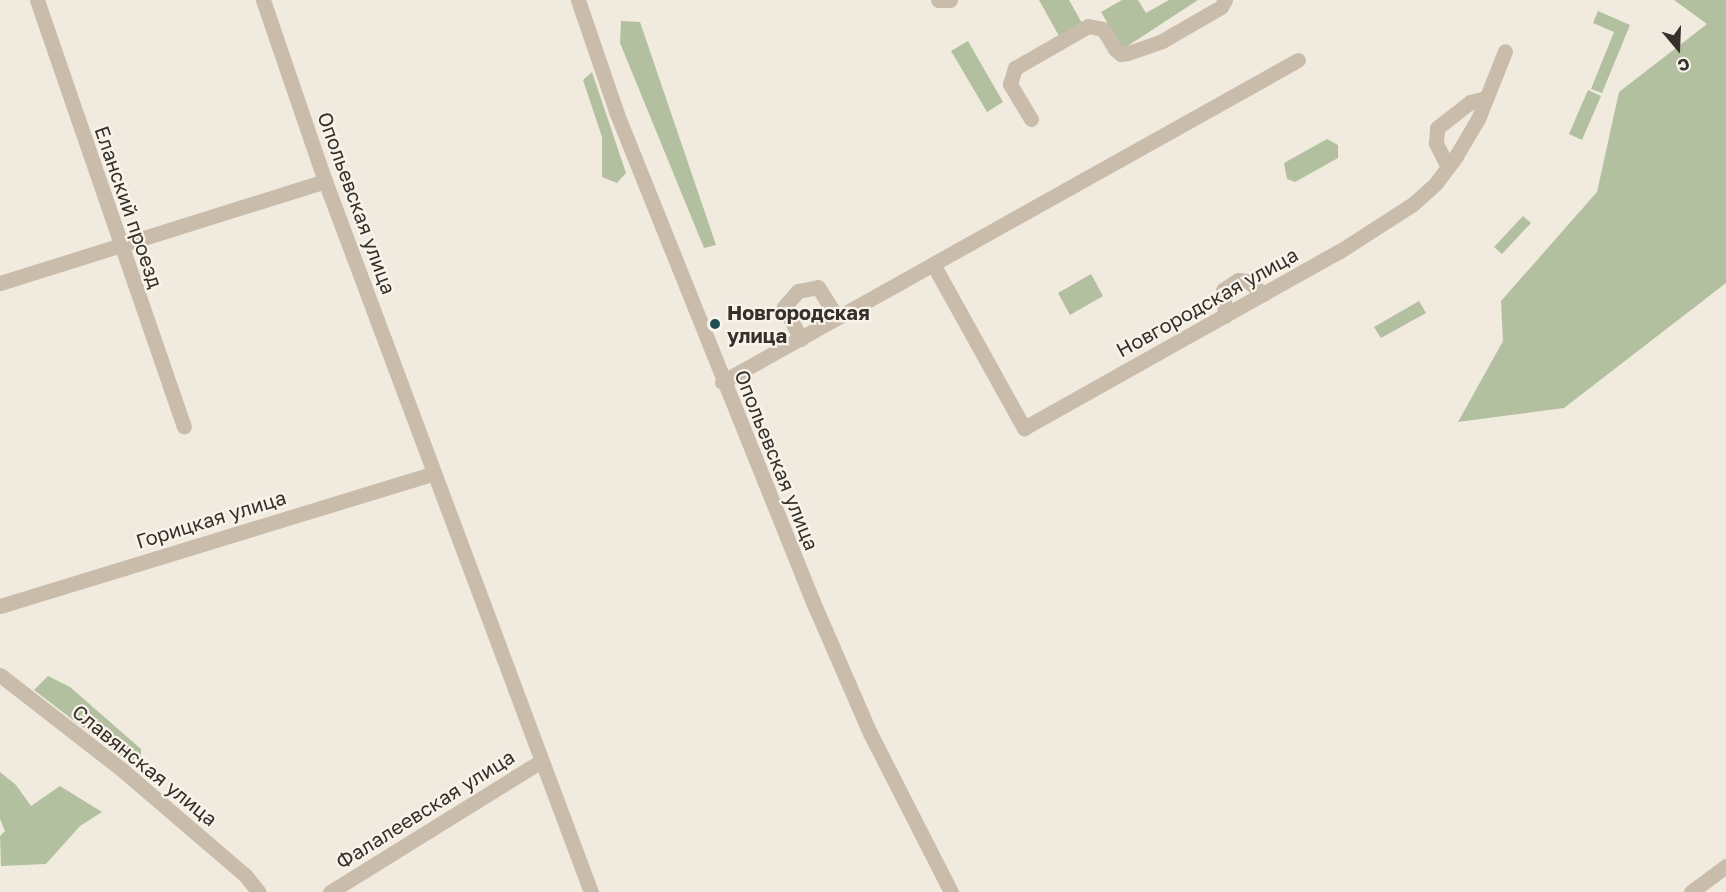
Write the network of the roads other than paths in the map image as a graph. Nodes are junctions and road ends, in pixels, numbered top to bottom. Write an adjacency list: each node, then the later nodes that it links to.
1 (37, 0): 13 (street, Еланский проезд)
2 (263, 0): 12 (street, Опольевская улица)
3 (579, 0): 20 (street, Опольевская улица)
4 (938, 0): 5 (street)
5 (951, 0)
6 (1225, 0): 10 (street)
7 (1505, 51): 9 (street, Новгородская улица)
8 (1299, 60): 14 (street)
9 (1486, 98): 11 (street, Новгородская улица); 11 (street)
10 (1031, 119)
11 (1448, 167): 16 (street, Новгородская улица)
12 (325, 181): 13 (street); 22 (street, Опольевская улица)
13 (120, 244): 15 (street); 21 (street, Еланский проезд)
14 (933, 264): 17 (street, Новгородская улица); 18 (street)
15 (0, 284)
16 (1263, 294): 17 (street, Новгородская улица); 17 (street)
17 (1225, 316)
18 (837, 318): 19 (street); 19 (street)
19 (801, 339): 20 (street)
20 (722, 382): 30 (street, Опольевская улица)
21 (184, 426)
22 (434, 474): 23 (street, Горицкая улица); 25 (street, Опольевская улица)
23 (0, 606)
24 (0, 675): 27 (street, Славянская улица)
25 (541, 761): 28 (street, Фалалеевская улица); 29 (street, Опольевская улица)
26 (1726, 866): 31 (street)
27 (260, 892)
28 (330, 892)
29 (591, 892)
30 (951, 892)
31 (1691, 892)

